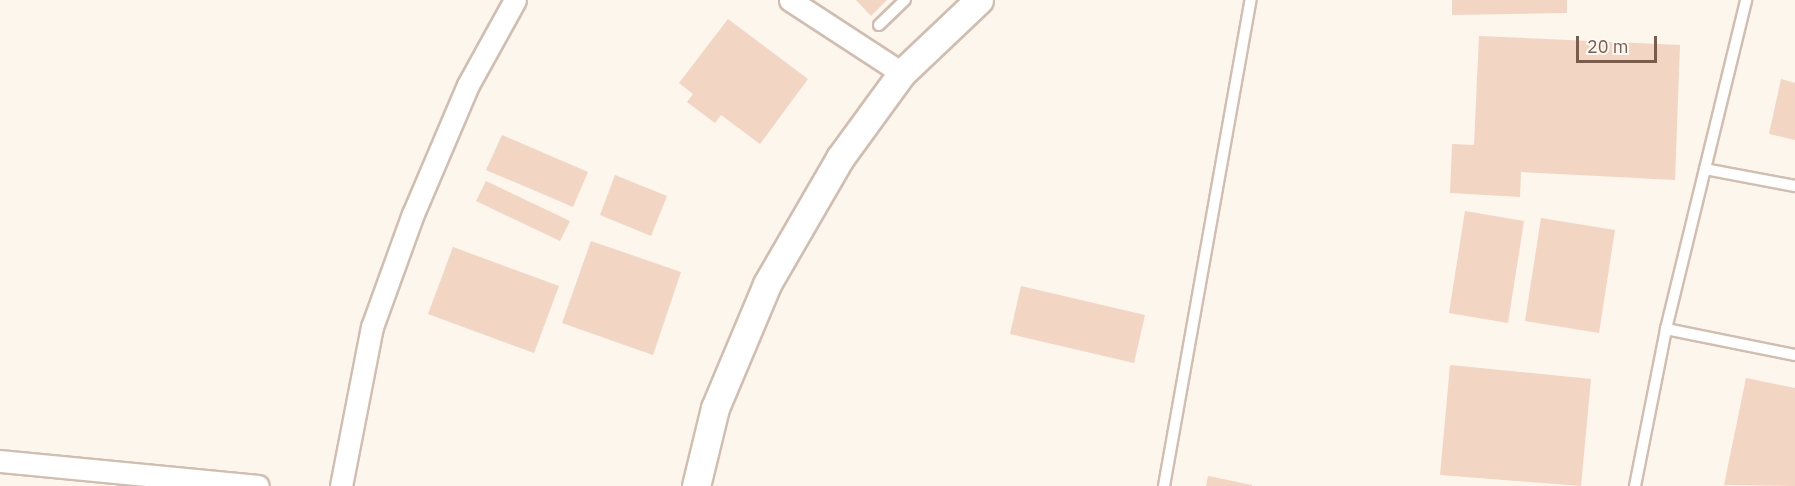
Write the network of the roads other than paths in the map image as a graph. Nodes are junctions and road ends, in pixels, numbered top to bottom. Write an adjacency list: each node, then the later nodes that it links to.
1 (515, 0): 15 (street)
2 (790, 0): 8 (street)
3 (905, 0): 7 (lane)
4 (979, 0): 8 (street)
5 (1251, 0): 17 (lane)
6 (1746, 0): 9 (lane)
7 (879, 25)
8 (902, 73): 16 (street)
9 (1705, 169): 10 (lane); 11 (lane)
10 (1795, 186)
11 (1666, 329): 12 (lane); 18 (lane)
12 (1795, 355)
13 (0, 461): 14 (street)
14 (258, 486)
15 (340, 486)
16 (696, 486)
17 (1164, 486)
18 (1635, 486)

